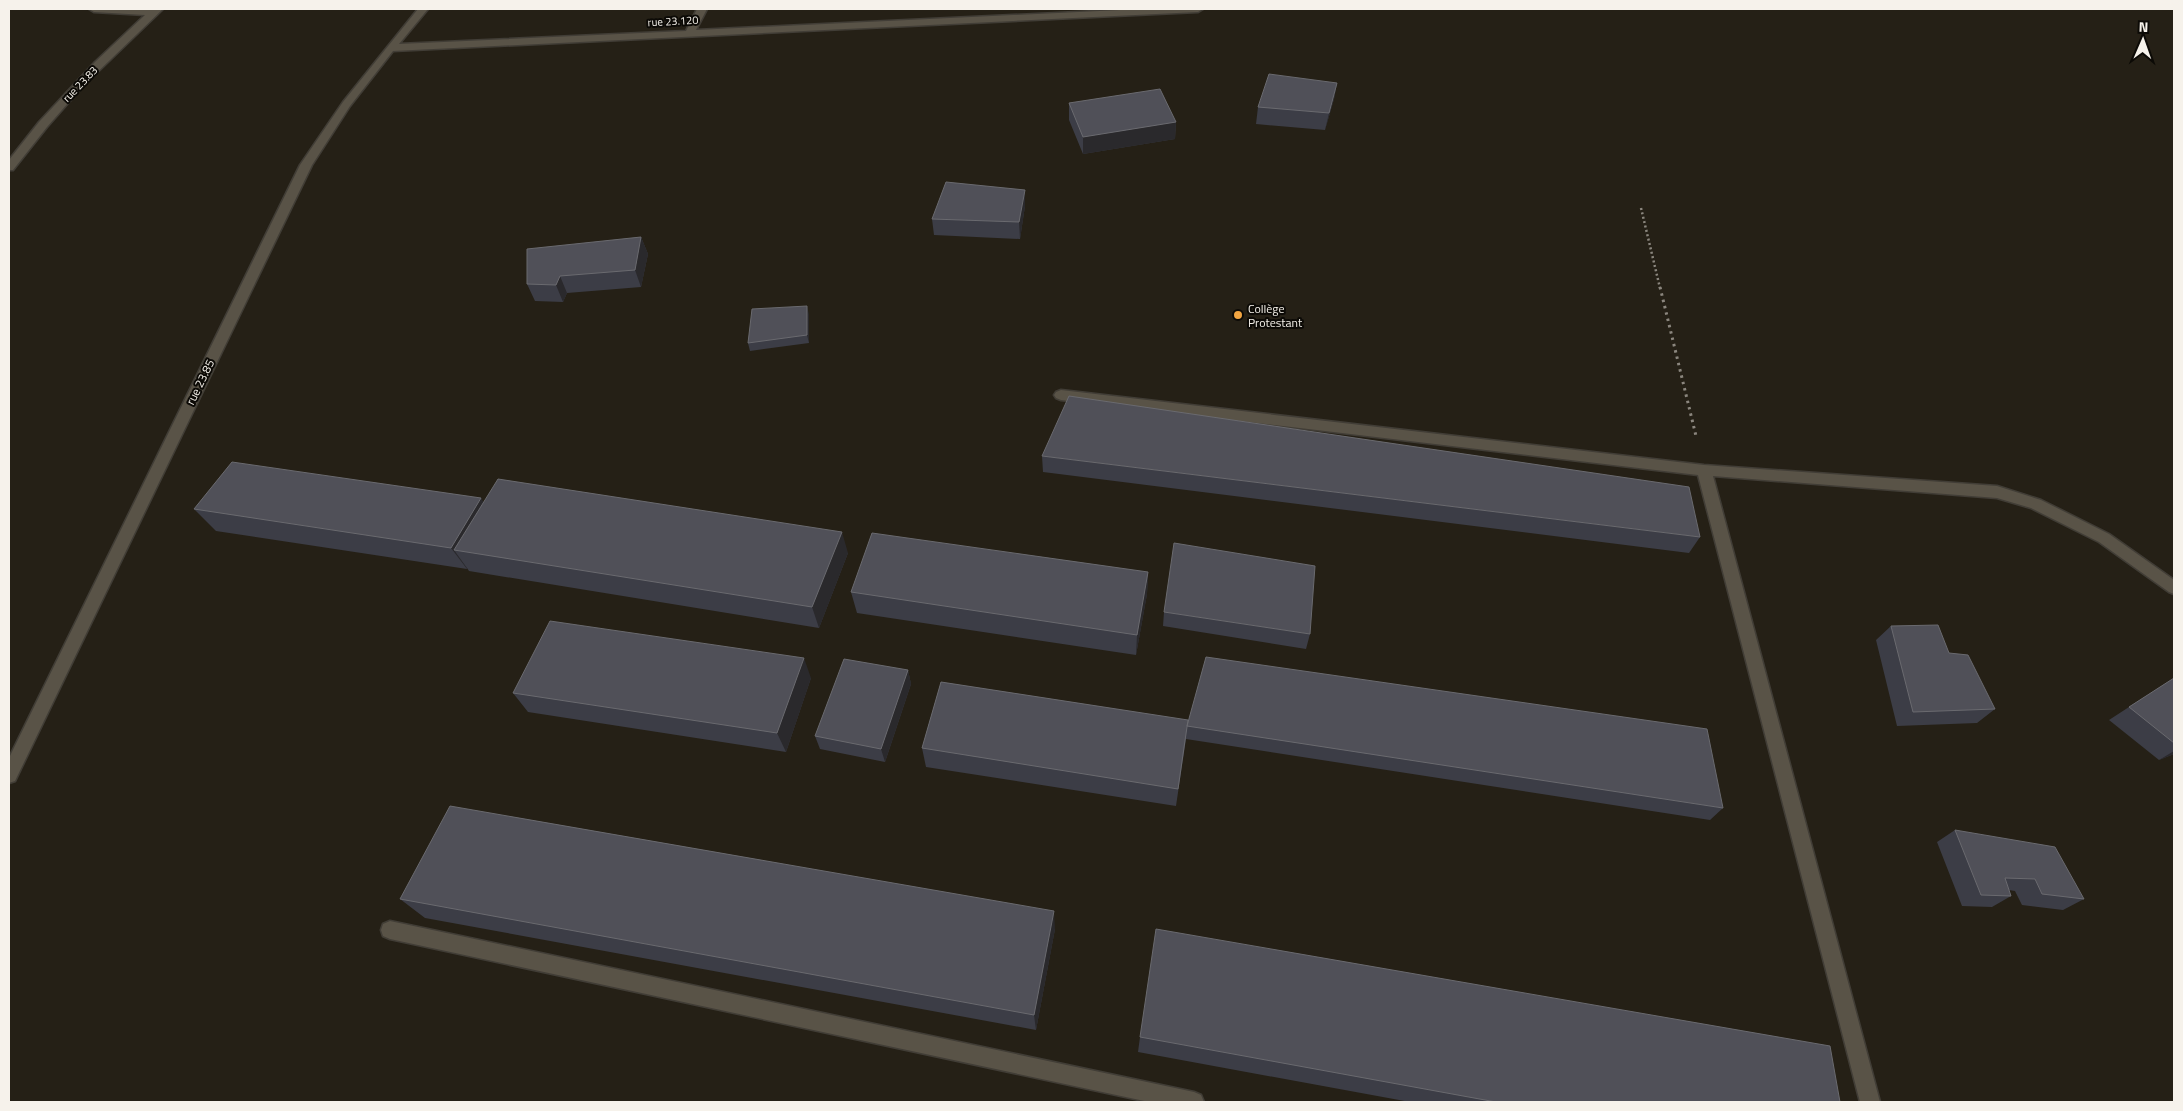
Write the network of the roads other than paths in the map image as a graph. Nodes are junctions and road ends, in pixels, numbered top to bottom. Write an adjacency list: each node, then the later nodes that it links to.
1 (94, 9): 5 (street)
2 (423, 9): 8 (street, rue 23.85)
3 (702, 9): 7 (street)
4 (1198, 9): 7 (street, rue 23.120)
5 (119, 10): 6 (street)
6 (156, 11): 9 (street, rue 23.83)
7 (690, 32): 8 (street, rue 23.120)
8 (390, 48): 13 (street, rue 23.85)
9 (10, 164)
10 (1061, 395): 11 (street)
11 (1704, 470): 12 (street); 16 (street)
12 (2174, 588)
13 (9, 775)
14 (390, 930): 15 (street)
15 (1194, 1102)
16 (1870, 1102)

